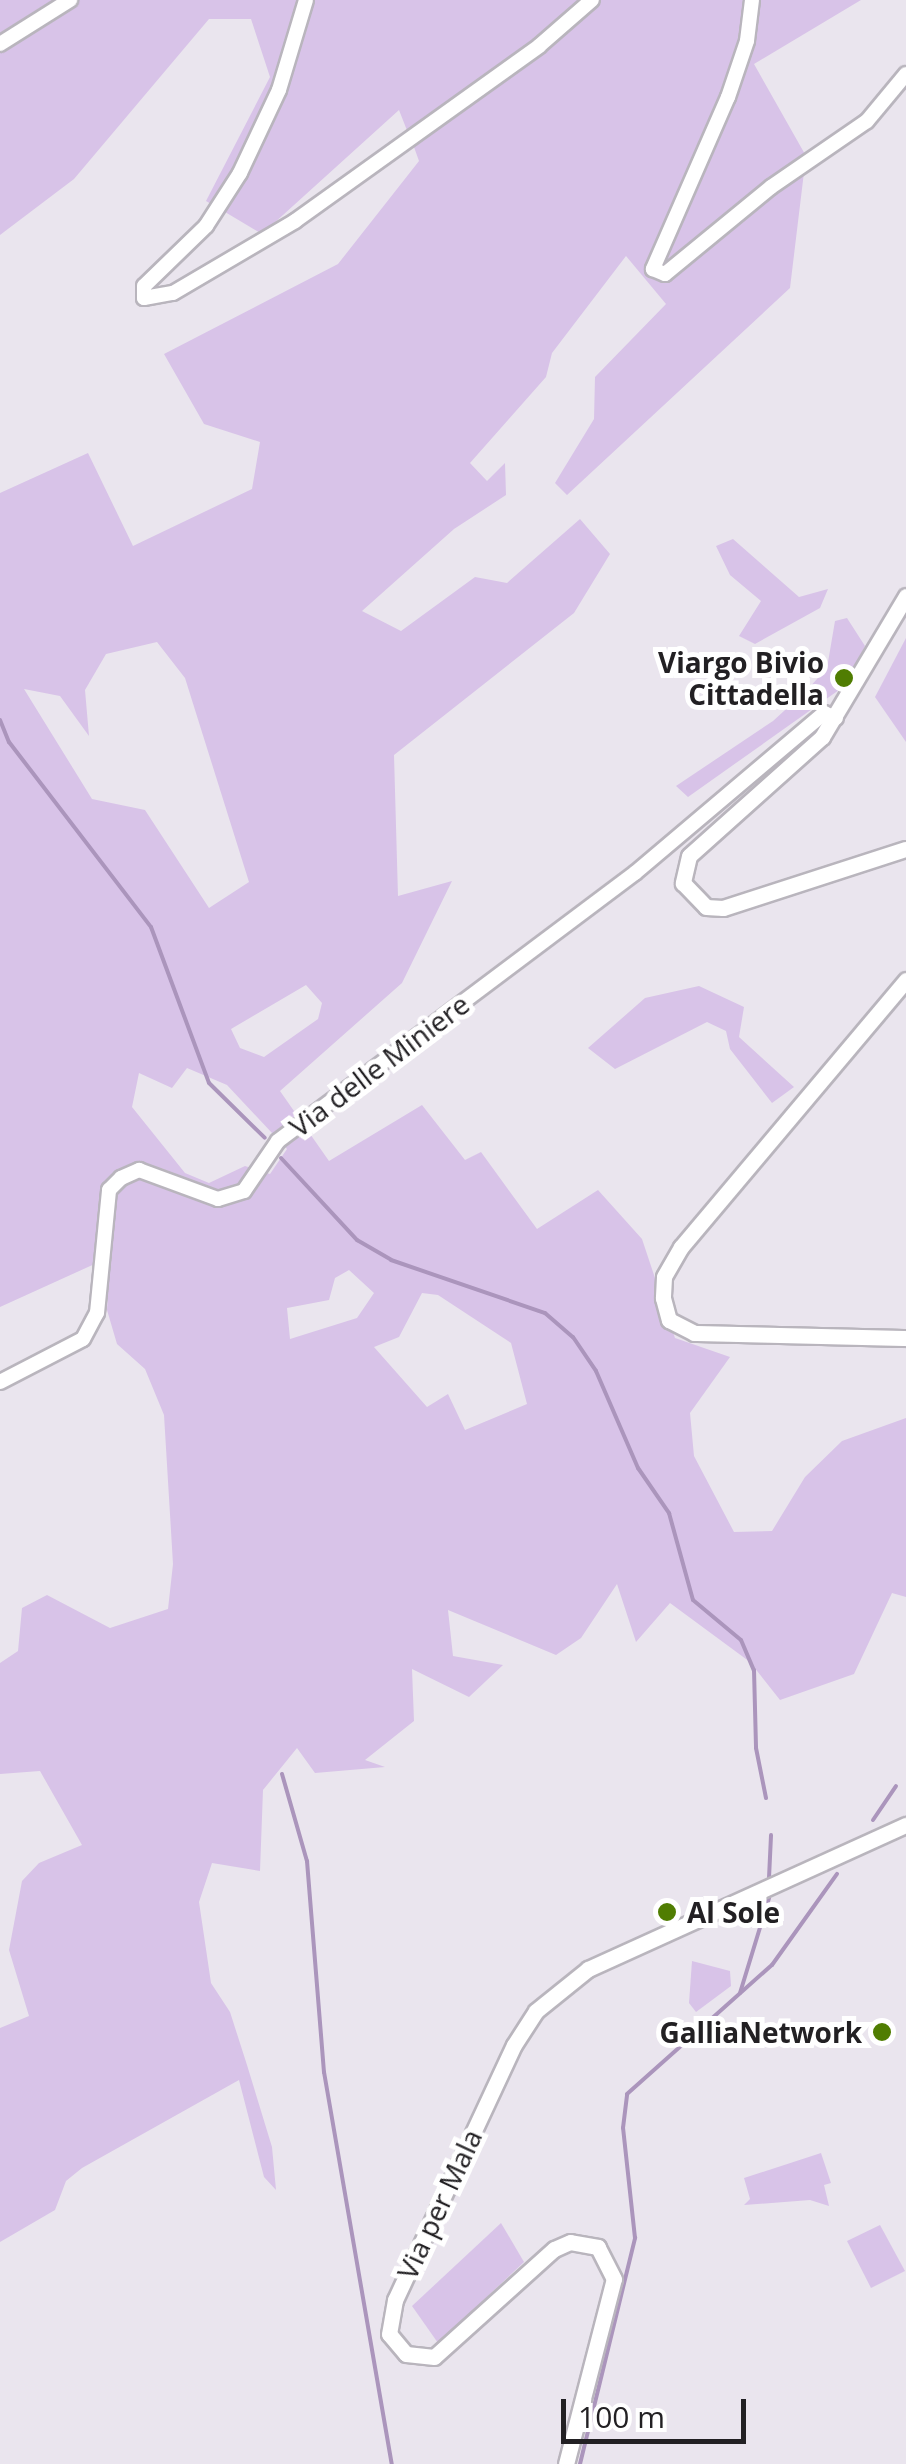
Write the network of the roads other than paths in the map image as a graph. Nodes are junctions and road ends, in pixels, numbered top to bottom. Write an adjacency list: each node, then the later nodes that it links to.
1 (70, 0): 5 (street)
2 (306, 0): 3 (street)
3 (592, 0)
4 (752, 0): 6 (street)
5 (0, 44)
6 (906, 74)
7 (906, 596): 8 (main road)
8 (836, 718): 9 (main road); 12 (street, Via delle Miniere)
9 (906, 849)
10 (906, 980): 11 (main road)
11 (906, 1338)
12 (0, 1382)
13 (906, 1826): 14 (main road, Via per Mala)
14 (566, 2464)

